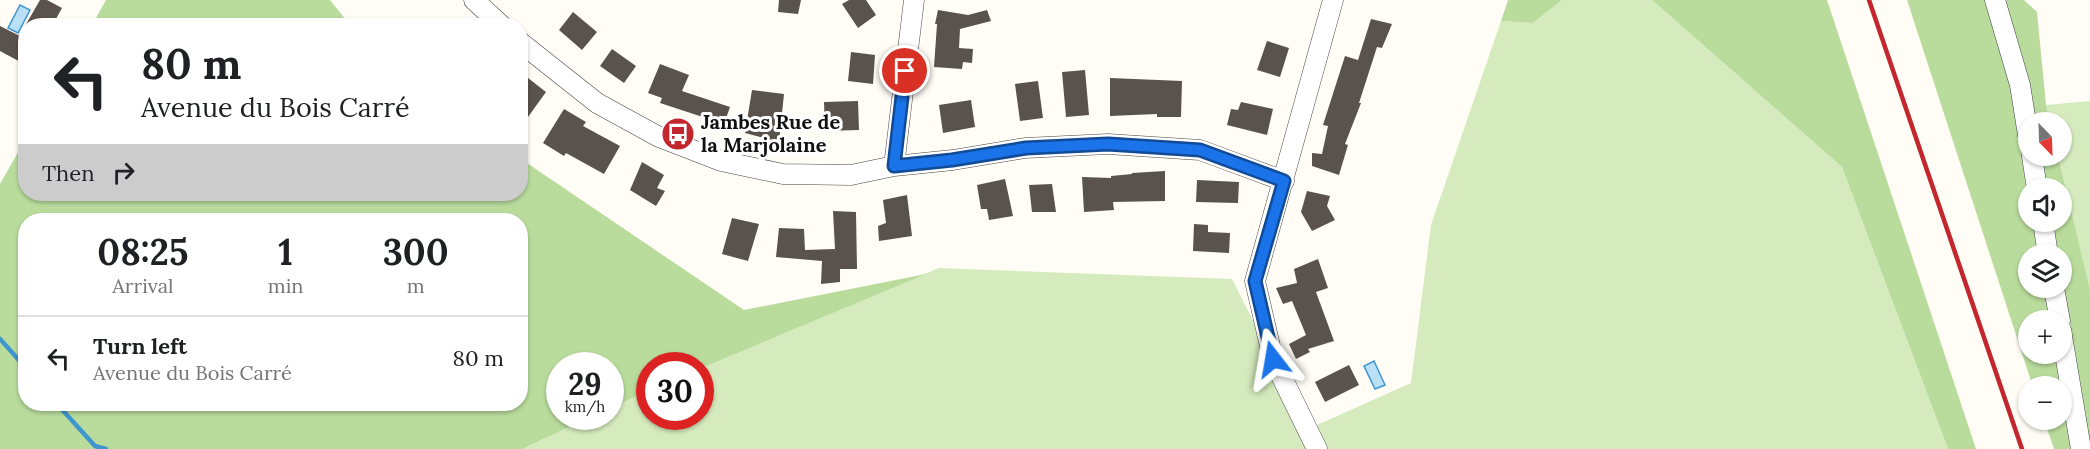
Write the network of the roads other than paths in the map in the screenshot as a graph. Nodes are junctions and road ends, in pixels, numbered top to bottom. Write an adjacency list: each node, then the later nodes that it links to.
1 (474, 0): 5 (street)
2 (914, 0): 8 (street)
3 (1333, 0): 9 (street)
4 (1995, 0): 7 (street)
5 (493, 18)
6 (528, 48): 8 (street)
7 (2024, 112)
8 (894, 166): 9 (street)
9 (1284, 181): 11 (street)
10 (2067, 364): 12 (street)
11 (1317, 449)
12 (2081, 449)

